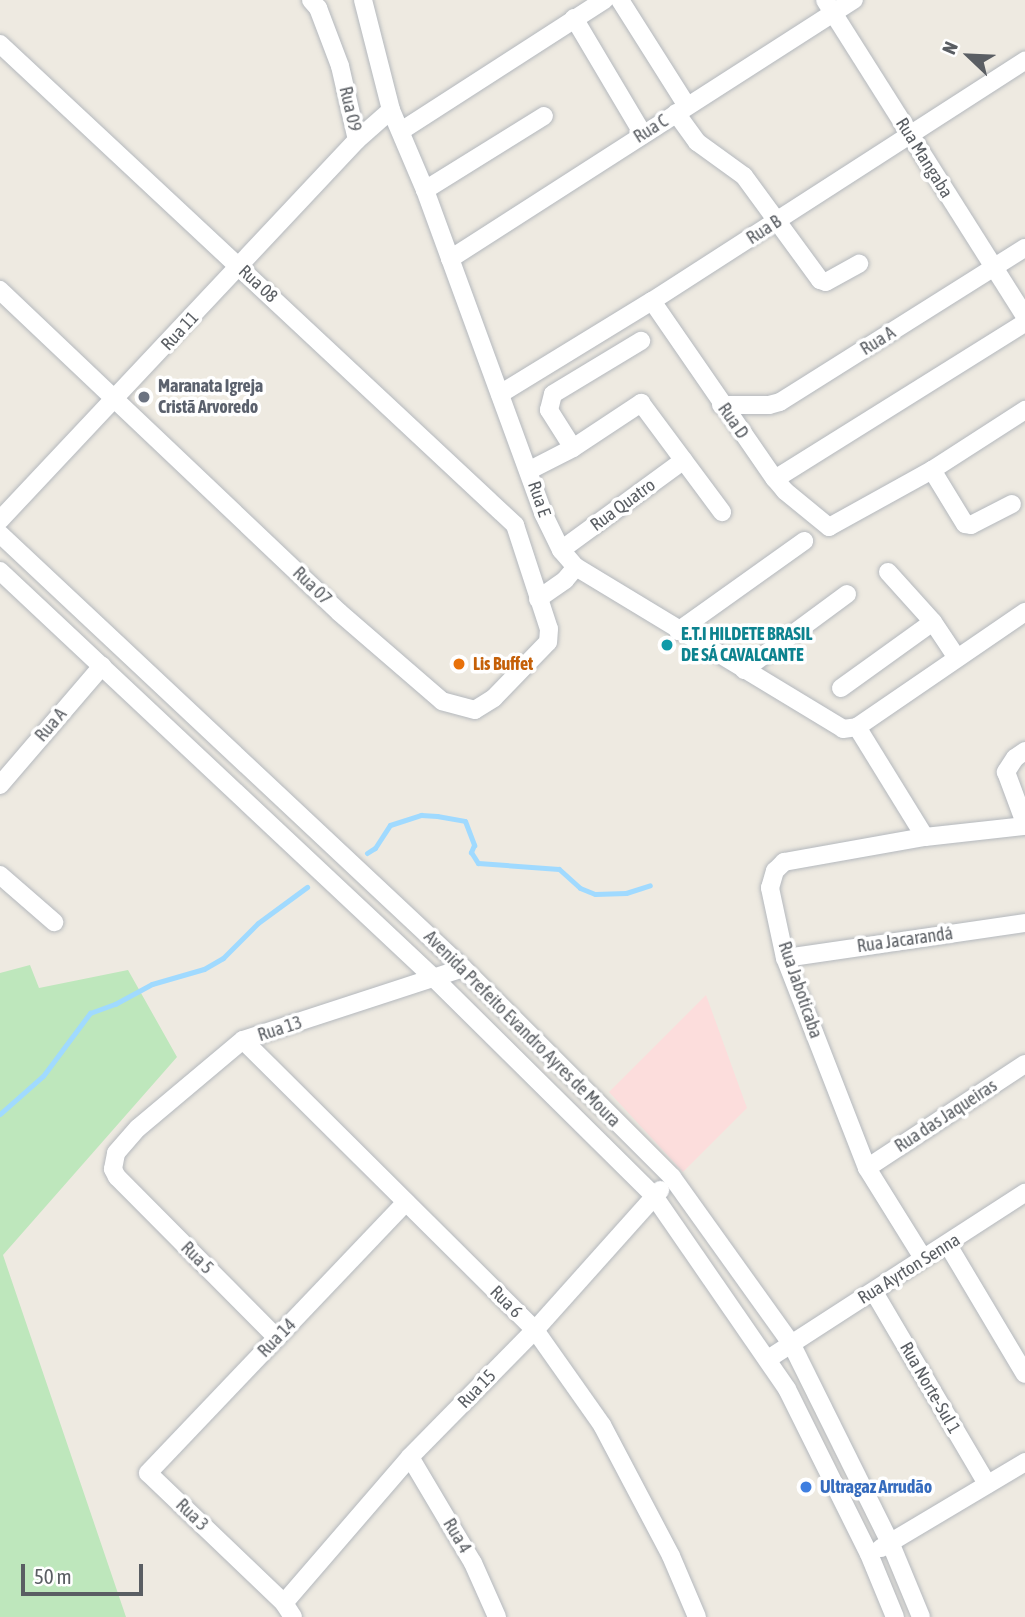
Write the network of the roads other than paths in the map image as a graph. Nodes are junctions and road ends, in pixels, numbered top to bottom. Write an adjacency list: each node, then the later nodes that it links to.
1 (363, 0): 10 (street)
2 (604, 0): 7 (street)
3 (620, 0): 11 (street)
4 (853, 0): 6 (street, Rua C)
5 (320, 3): 16 (street, Rua 09)
6 (830, 7): 11 (street, Rua C); 15 (street, Rua Mangaba)
7 (574, 18): 13 (street); 14 (street)
8 (0, 44): 22 (street, Rua 08)
9 (1025, 61): 15 (street, Rua B)
10 (391, 110): 13 (street); 16 (street, Rua 09)
11 (682, 110): 14 (street, Rua C); 18 (street)
12 (544, 116): 17 (street)
13 (401, 131): 17 (street, Rua E)
14 (643, 134): 20 (street, Rua C)
15 (909, 135): 18 (street, Rua B); 23 (street, Rua Mangaba)
16 (358, 140): 22 (street, Rua 11)
17 (425, 190): 20 (street, Rua E)
18 (778, 221): 21 (street); 25 (street, Rua B)
19 (1025, 248): 23 (street, Rua A)
20 (450, 259): 28 (street, Rua E)
21 (859, 264)
22 (239, 267): 29 (street, Rua 11); 41 (street, Rua 08)
23 (994, 269): 26 (street, Rua Mangaba); 30 (street, Rua A)
24 (0, 290): 29 (street, Rua 07)
25 (652, 302): 28 (street, Rua B); 30 (street, Rua D)
26 (1024, 314): 36 (street)
27 (641, 341): 32 (street)
28 (500, 394): 34 (street, Rua E)
29 (116, 399): 40 (street, Rua 11); 49 (street, Rua 07)
30 (721, 405): 36 (street, Rua D)
31 (1025, 410): 35 (street)
32 (573, 448): 33 (street); 34 (street)
33 (684, 460): 38 (street); 44 (street, Rua Quatro)
34 (530, 470): 39 (street, Rua E)
35 (932, 470): 36 (street, Rua D); 37 (street)
36 (775, 480)
37 (1013, 504)
38 (722, 512)
39 (543, 513): 41 (street); 44 (street, Rua E)
40 (0, 520)
41 (515, 525): 49 (street, Rua 07)
42 (0, 534): 65 (street, Avenida Prefeito Evandro Ayres de Moura)
43 (804, 541): 52 (street)
44 (561, 550): 45 (street, Rua E)
45 (576, 567): 49 (street); 52 (street, Rua E)
46 (0, 571): 54 (street, Avenida Prefeito Evandro Ayres de Moura)
47 (888, 572): 51 (street)
48 (847, 594): 55 (street)
49 (538, 599)
50 (1025, 612): 53 (street)
51 (933, 622): 53 (street); 56 (street)
52 (678, 631): 55 (street, Rua E)
53 (957, 658): 57 (street)
54 (102, 666): 59 (street, Rua A); 66 (street, Avenida Prefeito Evandro Ayres de Moura)
55 (744, 670): 57 (street, Rua E)
56 (841, 688)
57 (851, 728): 61 (street)
58 (1025, 751): 60 (street)
59 (0, 785)
60 (1025, 824): 61 (street, Rua Jaboticaba)
61 (925, 837): 67 (street, Rua Jaboticaba)
62 (0, 874): 63 (street)
63 (54, 922)
64 (1025, 923): 67 (street, Rua Jacarandá)
65 (432, 939): 66 (street); 68 (street, Avenida Prefeito Evandro Ayres de Moura)
66 (412, 958): 69 (street, Avenida Prefeito Evandro Ayres de Moura)
67 (785, 958): 72 (street, Rua Jaboticaba)
68 (463, 968): 69 (street, Rua 13); 74 (street, Avenida Prefeito Evandro Ayres de Moura)
69 (436, 980): 70 (street, Rua 13); 75 (street, Avenida Prefeito Evandro Ayres de Moura)
70 (243, 1040): 73 (street, Rua 13); 77 (street, Rua 6)
71 (1025, 1064): 72 (street, Rua das Jaqueiras)
72 (867, 1168): 79 (street, Rua Jaboticaba)
73 (117, 1177): 82 (street, Rua 5)
74 (672, 1177): 75 (street, Rua 15); 83 (street, Avenida Prefeito Evandro Ayres de Moura)
75 (654, 1196): 81 (street, Rua 15); 84 (street, Avenida Prefeito Evandro Ayres de Moura)
76 (1024, 1197): 78 (street, Rua Ayrton Senna)
77 (406, 1202): 81 (street, Rua 6); 82 (street, Rua 14)
78 (948, 1245): 79 (street, Rua Ayrton Senna); 85 (street)
79 (923, 1258): 80 (street, Rua Ayrton Senna)
80 (874, 1292): 83 (street, Rua Ayrton Senna); 89 (street, Rua Norte-Sul 1)
81 (535, 1330): 86 (street, Rua 15); 94 (street, Rua 6)
82 (277, 1338): 88 (street, Rua 14)
83 (791, 1343): 84 (street, Rua Ayrton Senna); 90 (street, Avenida Prefeito Evandro Ayres de Moura)
84 (768, 1359): 91 (street, Avenida Prefeito Evandro Ayres de Moura)
85 (1025, 1374)
86 (410, 1457): 92 (street, Rua 15); 93 (street, Rua 4)
87 (1025, 1462): 89 (street)
88 (148, 1473): 92 (street, Rua 3)
89 (987, 1484): 90 (street)
90 (890, 1542): 91 (street); 96 (street, Avenida Prefeito Evandro Ayres de Moura)
91 (869, 1554): 95 (street, Avenida Prefeito Evandro Ayres de Moura)
92 (288, 1610)
93 (497, 1617)
94 (697, 1617)
95 (895, 1617)
96 (921, 1617)

